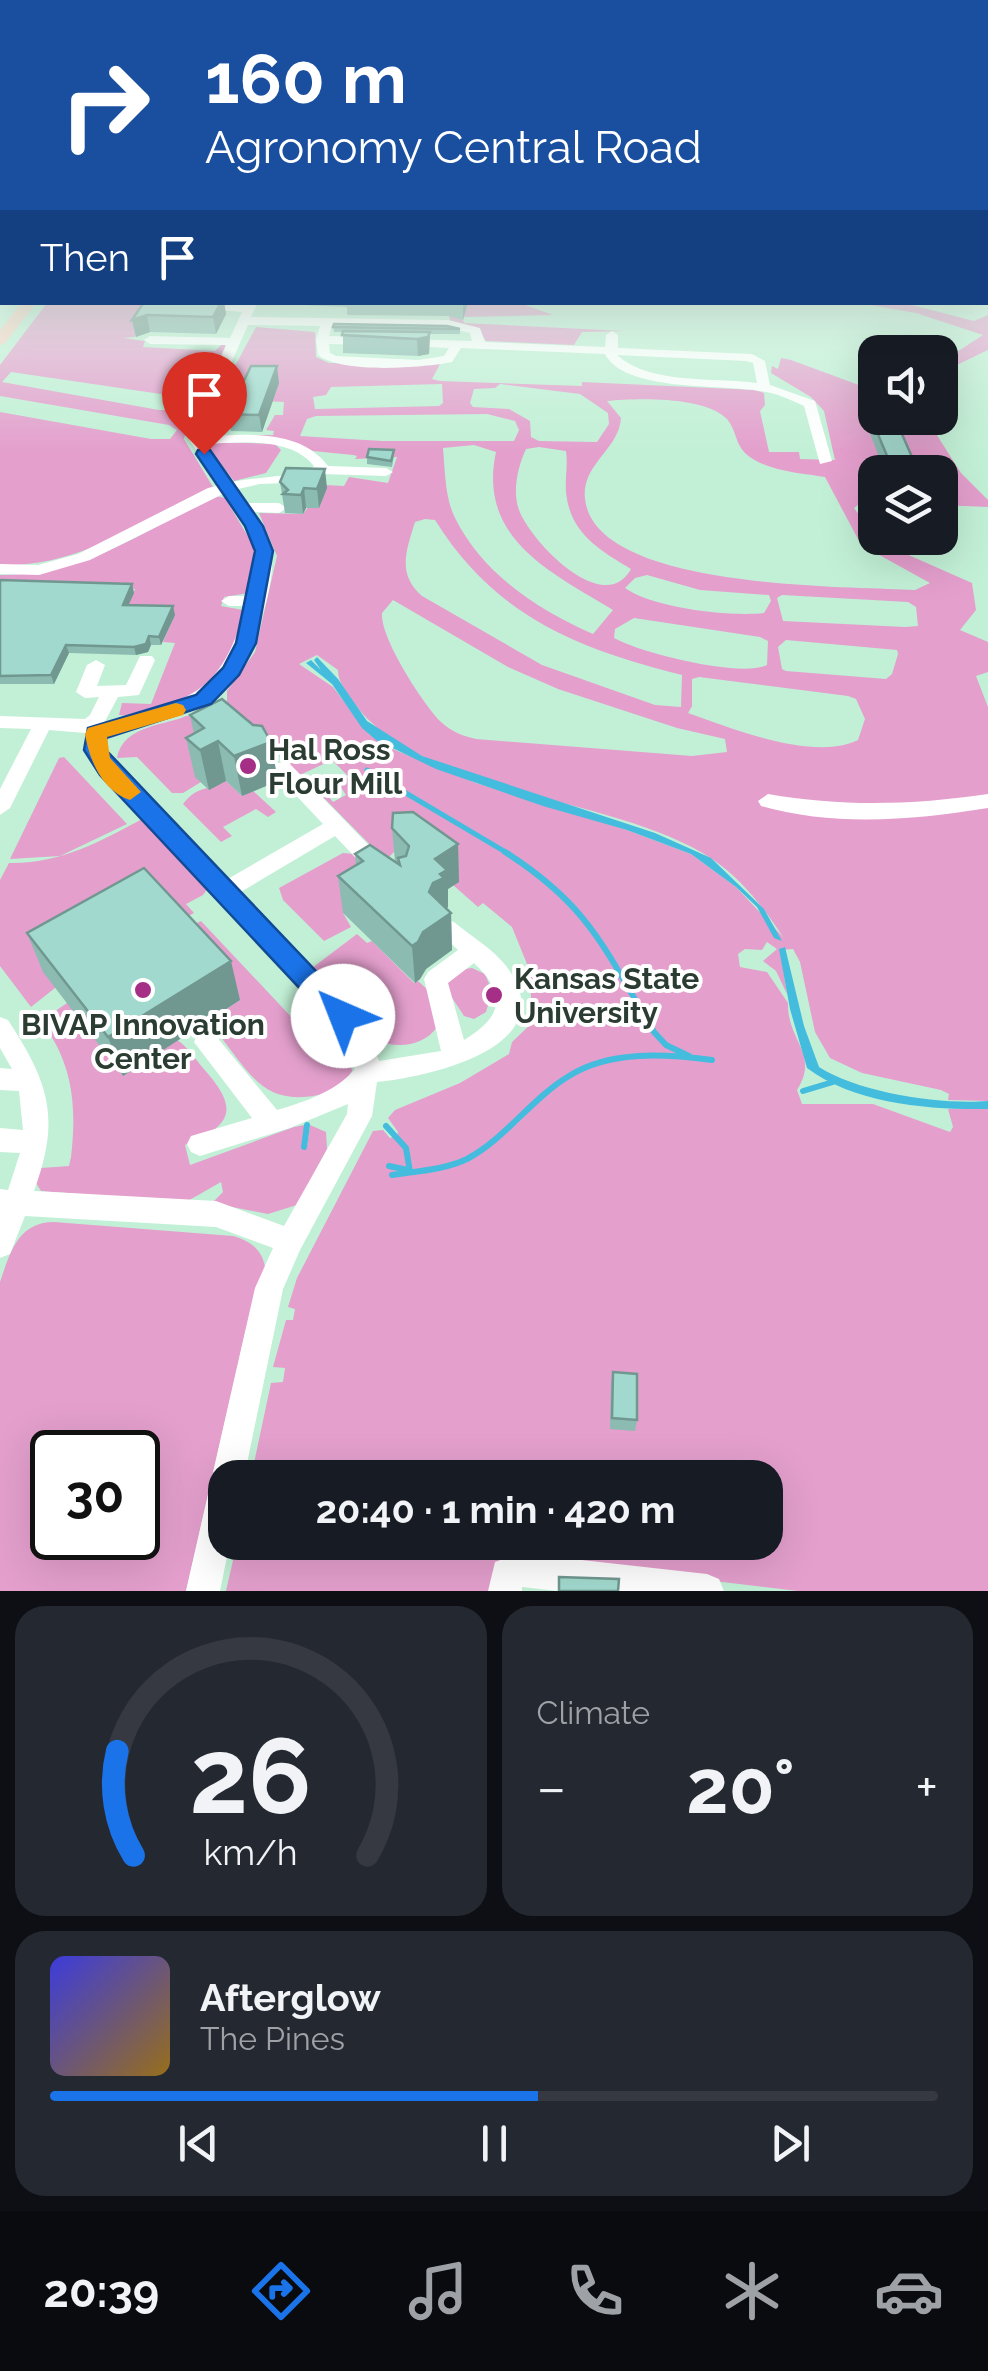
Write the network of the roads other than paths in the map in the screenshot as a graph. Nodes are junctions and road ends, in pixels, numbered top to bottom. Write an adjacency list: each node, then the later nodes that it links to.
1 (28, 305): 5 (main road)
2 (220, 305): 3 (street)
3 (249, 310): 4 (street); 7 (street)
4 (333, 318): 9 (street); 11 (street)
5 (0, 340)
6 (150, 340): 7 (street)
7 (236, 342): 15 (street)
8 (458, 343): 9 (street); 13 (street); 13 (street)
9 (478, 343): 10 (street)
10 (611, 343): 14 (street); 14 (street)
11 (322, 345): 12 (street); 13 (street); 13 (street)
12 (340, 351)
13 (387, 353)
14 (764, 385): 19 (street)
15 (212, 392): 16 (street); 18 (street)
16 (232, 392)
17 (228, 430): 18 (street)
18 (197, 434): 20 (street); 23 (street)
19 (826, 461)
20 (279, 462): 22 (street); 22 (street); 23 (street)
21 (386, 472): 22 (street)
22 (310, 480)
23 (228, 487): 24 (street); 26 (street)
24 (241, 507): 25 (street); 28 (street)
25 (280, 508)
26 (0, 569)
27 (229, 601): 28 (street)
28 (256, 601): 34 (street)
29 (146, 660): 31 (street)
30 (96, 665): 31 (street)
31 (110, 694): 34 (street)
32 (0, 722): 33 (street)
33 (43, 724): 34 (street); 36 (street)
34 (92, 730): 43 (street)
35 (0, 760): 36 (street)
36 (24, 762): 38 (street)
37 (280, 775): 41 (street)
38 (2, 801)
39 (768, 801): 40 (street)
40 (988, 801)
41 (334, 826): 42 (street); 43 (street)
42 (397, 885)
43 (223, 892): 49 (street)
44 (446, 928): 45 (street)
45 (473, 951): 48 (street); 48 (street)
46 (0, 1029): 51 (street)
47 (206, 1042): 52 (street)
48 (454, 1057): 49 (street)
49 (366, 1072): 52 (street); 57 (street)
50 (0, 1079): 51 (street)
51 (32, 1081): 54 (street)
52 (270, 1121): 55 (street)
53 (0, 1140): 54 (street)
54 (36, 1143): 56 (street)
55 (200, 1144)
56 (8, 1202): 57 (street); 58 (street)
57 (290, 1240): 59 (street)
58 (0, 1245)
59 (232, 1460)
60 (210, 1560): 62 (street)
61 (696, 1590): 63 (street)
62 (203, 1591)
63 (505, 1591)

